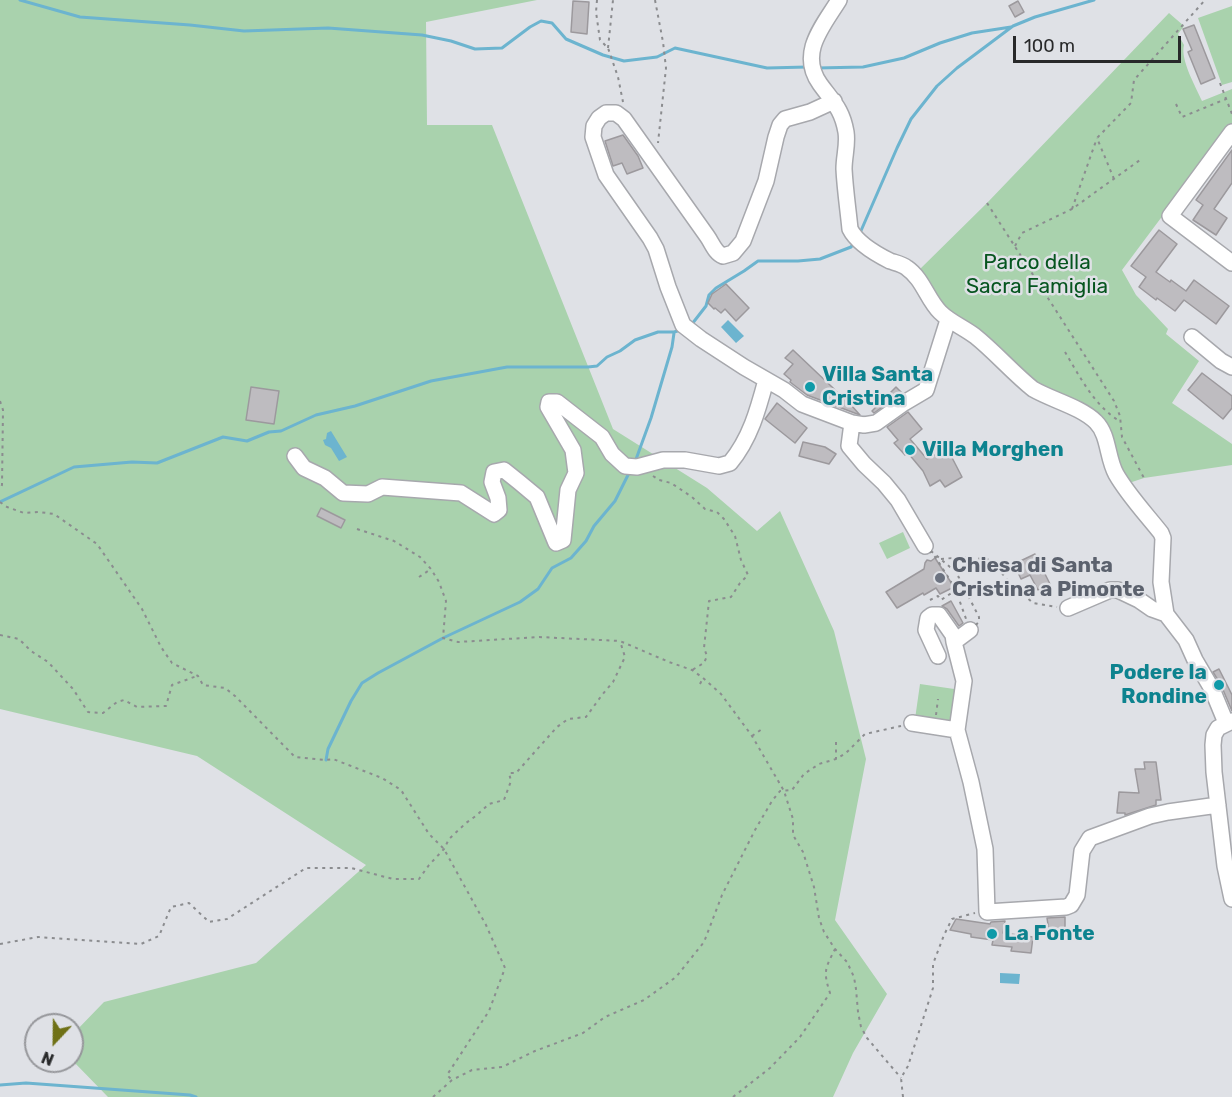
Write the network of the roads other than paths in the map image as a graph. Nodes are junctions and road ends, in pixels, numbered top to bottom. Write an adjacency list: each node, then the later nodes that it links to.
1 (839, 0): 2 (street)
2 (834, 101): 5 (street); 8 (street)
3 (1232, 132): 4 (street)
4 (1232, 263)
5 (948, 320): 9 (street); 13 (street)
6 (1192, 337): 7 (street)
7 (1232, 367)
8 (766, 380): 9 (street); 10 (street)
9 (852, 423): 11 (street)
10 (295, 456)
11 (925, 546)
12 (1068, 608): 13 (street)
13 (1166, 614): 17 (street)
14 (970, 630): 15 (street)
15 (954, 642): 16 (street); 19 (street)
16 (939, 656)
17 (1229, 722): 20 (street)
18 (912, 723): 19 (street)
19 (957, 730): 20 (street)
20 (1218, 806): 21 (street)
21 (1232, 899)

